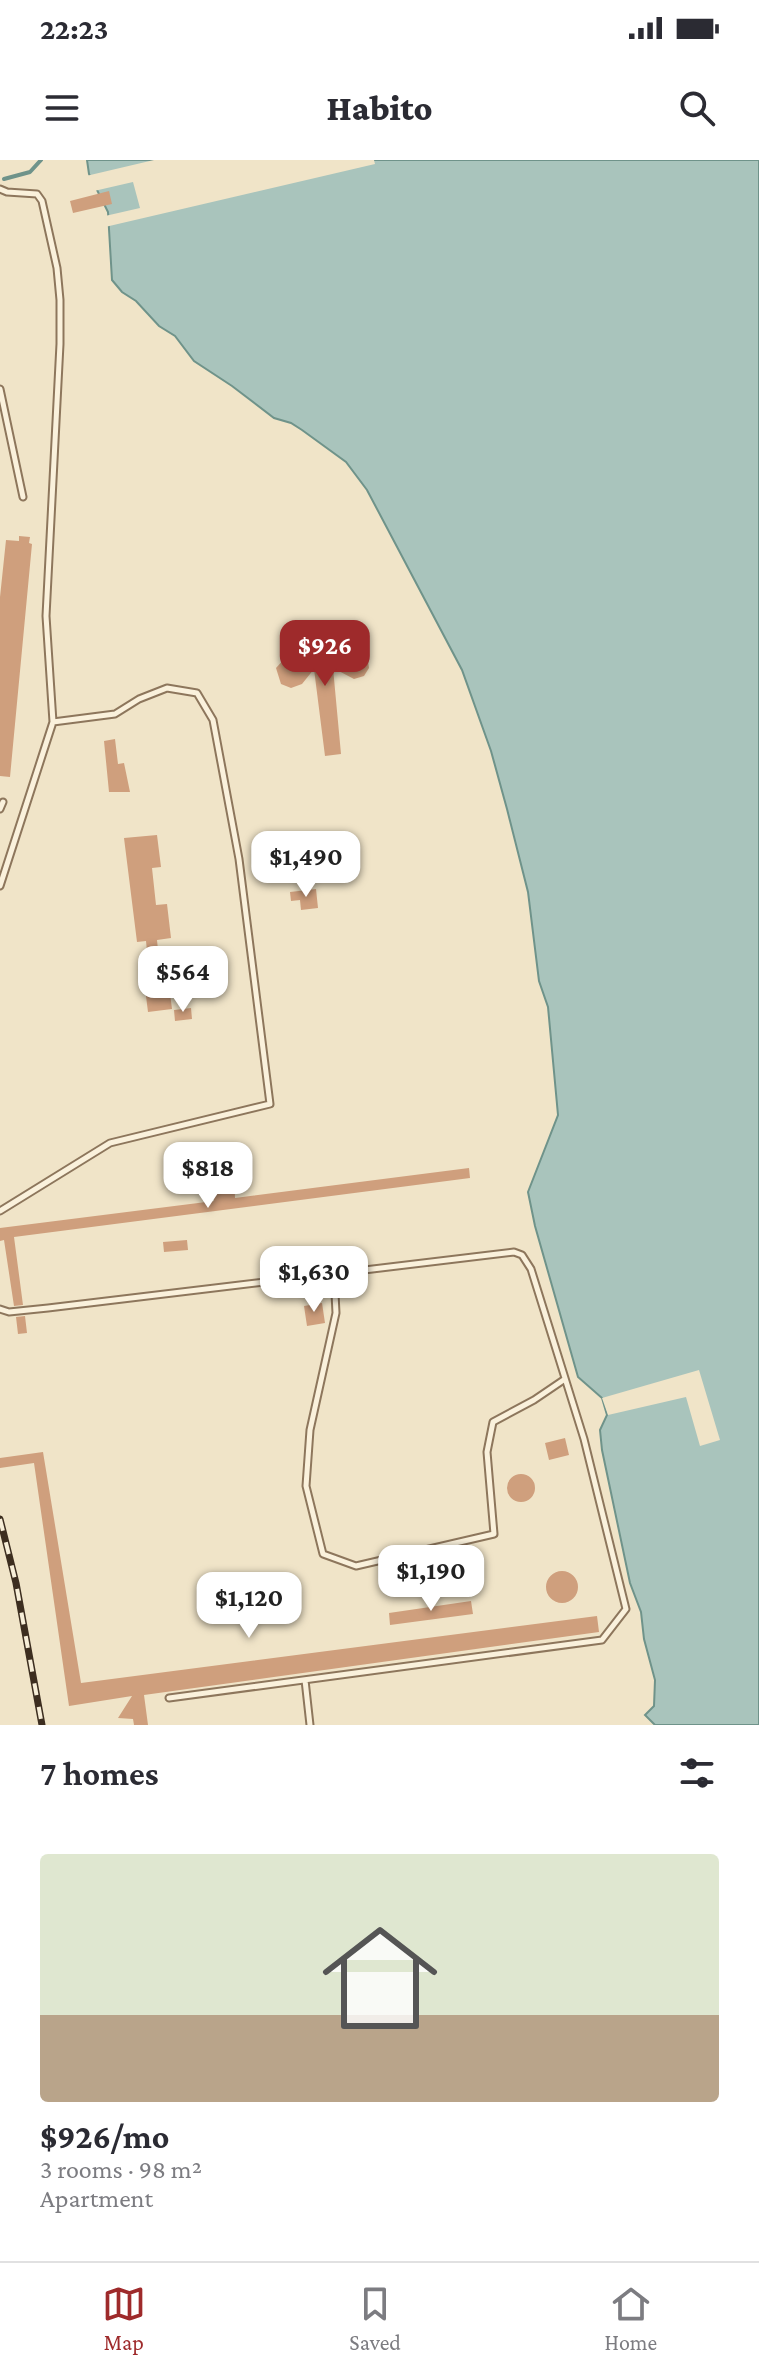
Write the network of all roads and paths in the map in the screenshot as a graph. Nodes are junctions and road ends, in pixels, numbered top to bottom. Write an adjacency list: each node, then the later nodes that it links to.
1 (0, 189): 4 (lane)
2 (0, 389): 3 (lane)
3 (23, 497)
4 (53, 722): 5 (lane); 6 (lane)
5 (0, 886)
6 (0, 1211)
7 (334, 1274): 8 (lane); 9 (lane); 9 (lane)
8 (0, 1309)
9 (565, 1379): 10 (lane)
10 (305, 1680): 11 (lane); 12 (lane)
11 (169, 1698)
12 (310, 1725)

